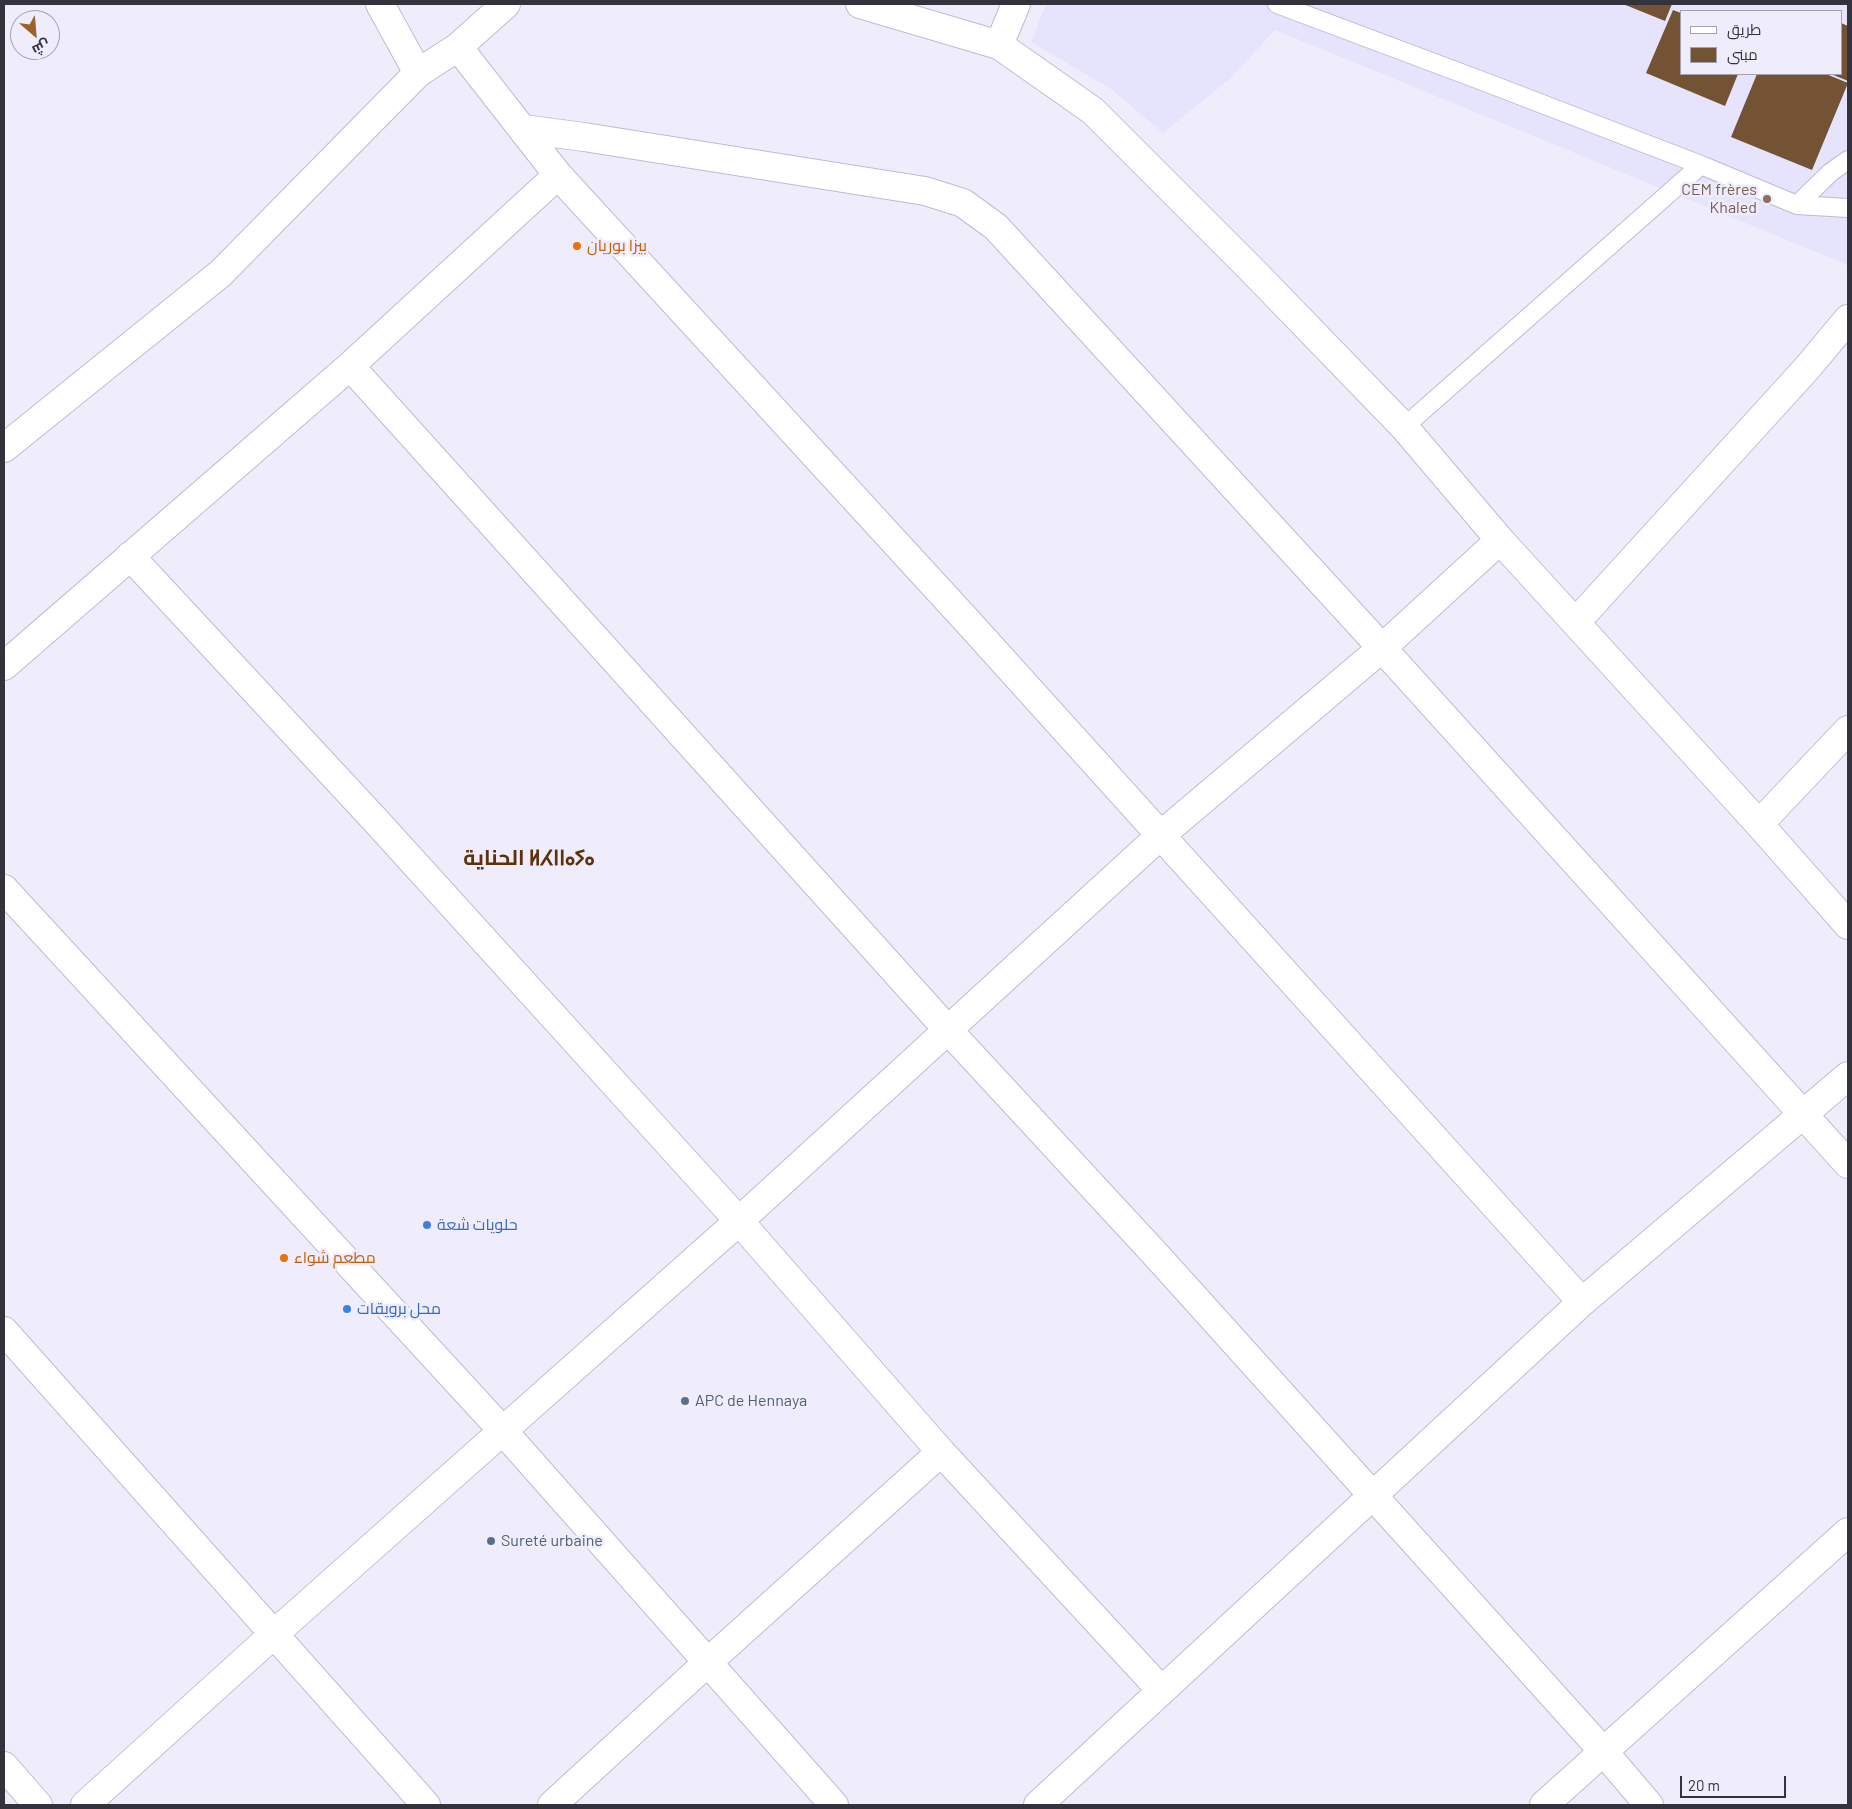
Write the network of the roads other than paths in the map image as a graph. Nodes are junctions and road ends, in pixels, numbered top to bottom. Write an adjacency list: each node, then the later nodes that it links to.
1 (380, 4): 8 (street)
2 (506, 4): 7 (street)
3 (860, 4): 6 (street)
4 (1016, 4): 6 (street)
5 (1277, 4): 11 (lane)
6 (999, 46): 17 (street)
7 (458, 47): 8 (street); 9 (street)
8 (418, 73): 18 (street)
9 (522, 129): 12 (street); 22 (street)
10 (1848, 160): 13 (lane)
11 (1700, 165): 13 (lane); 17 (lane)
12 (558, 175): 16 (street); 26 (street)
13 (1797, 205): 14 (lane)
14 (1848, 208)
15 (1848, 319): 21 (street)
16 (350, 366): 20 (street); 29 (street)
17 (1404, 427): 19 (street)
18 (4, 448)
19 (1500, 540): 21 (street); 22 (street)
20 (130, 556): 23 (street); 33 (street)
21 (1576, 622): 25 (street)
22 (1382, 648): 26 (street); 31 (street)
23 (4, 666)
24 (1848, 730): 25 (street)
25 (1759, 824): 28 (street)
26 (1161, 836): 29 (street); 34 (street)
27 (4, 889): 36 (street)
28 (1848, 926)
29 (948, 1030): 33 (street); 38 (street)
30 (1848, 1076): 31 (street)
31 (1804, 1114): 32 (street); 34 (street)
32 (1848, 1164)
33 (739, 1221): 36 (street); 37 (street)
34 (1582, 1302): 38 (street)
35 (4, 1331): 40 (street)
36 (503, 1431): 40 (street); 41 (street)
37 (940, 1452): 41 (street); 42 (street)
38 (1372, 1496): 42 (street); 43 (street)
39 (1848, 1532): 43 (street)
40 (274, 1634): 46 (street); 47 (street)
41 (707, 1663): 48 (street); 49 (street)
42 (1162, 1690): 50 (street)
43 (1603, 1752): 51 (street); 52 (street)
44 (4, 1766): 45 (street)
45 (38, 1805)
46 (85, 1805)
47 (426, 1805)
48 (552, 1805)
49 (834, 1805)
50 (1038, 1805)
51 (1544, 1805)
52 (1649, 1805)

